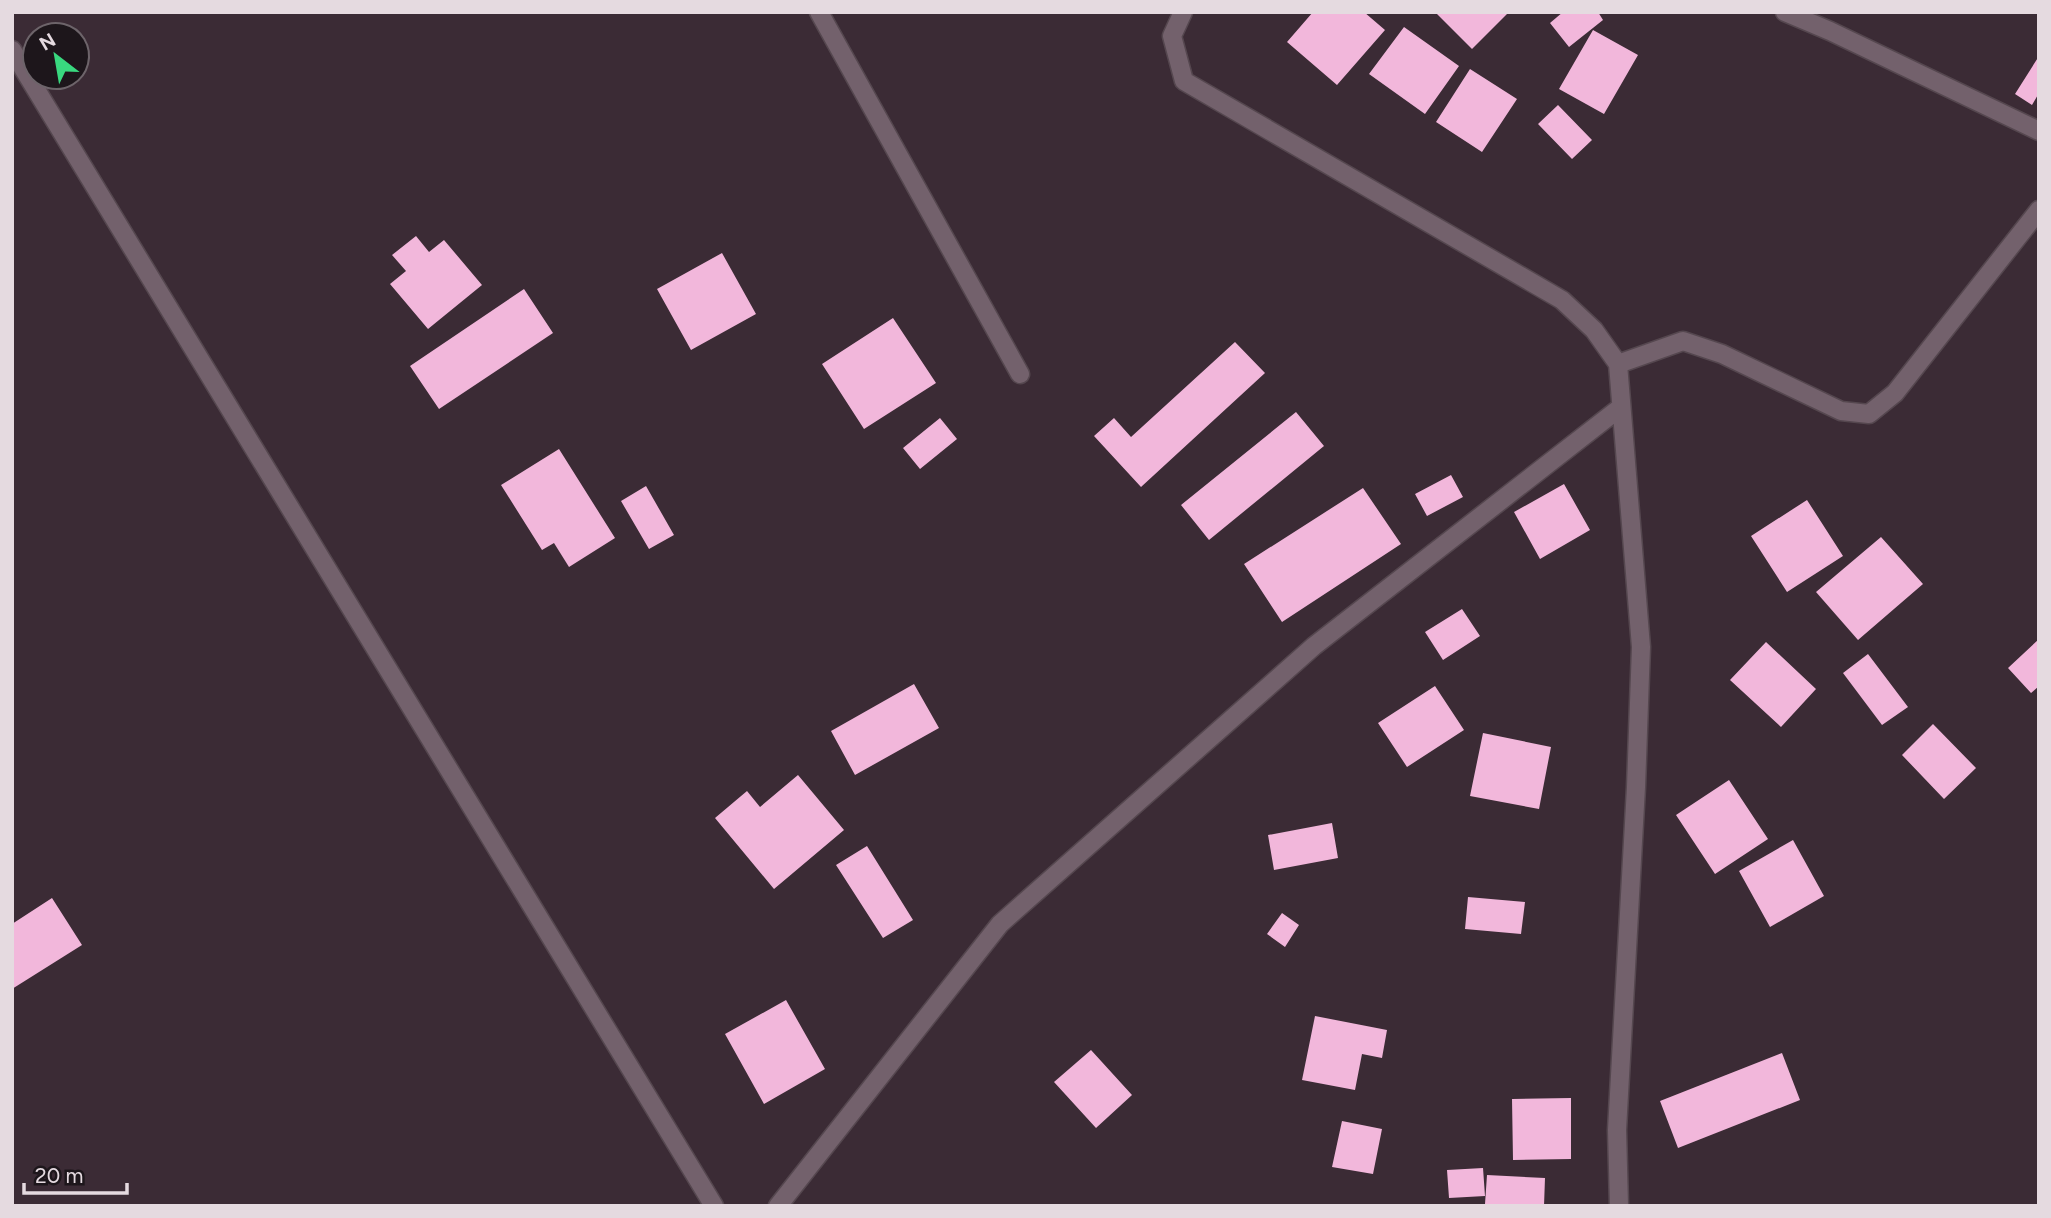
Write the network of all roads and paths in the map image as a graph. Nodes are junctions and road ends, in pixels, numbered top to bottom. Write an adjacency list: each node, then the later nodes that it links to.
1 (819, 12): 10 (street)
2 (1183, 12): 9 (street)
3 (1785, 12): 5 (street)
4 (1828, 12): 5 (street)
5 (1830, 31): 7 (street)
6 (12, 50): 12 (street)
7 (2039, 131)
8 (2039, 210): 9 (street)
9 (1618, 364): 11 (street)
10 (1020, 374)
11 (1622, 407): 13 (street); 14 (street)
12 (714, 1206)
13 (778, 1206)
14 (1619, 1206)

